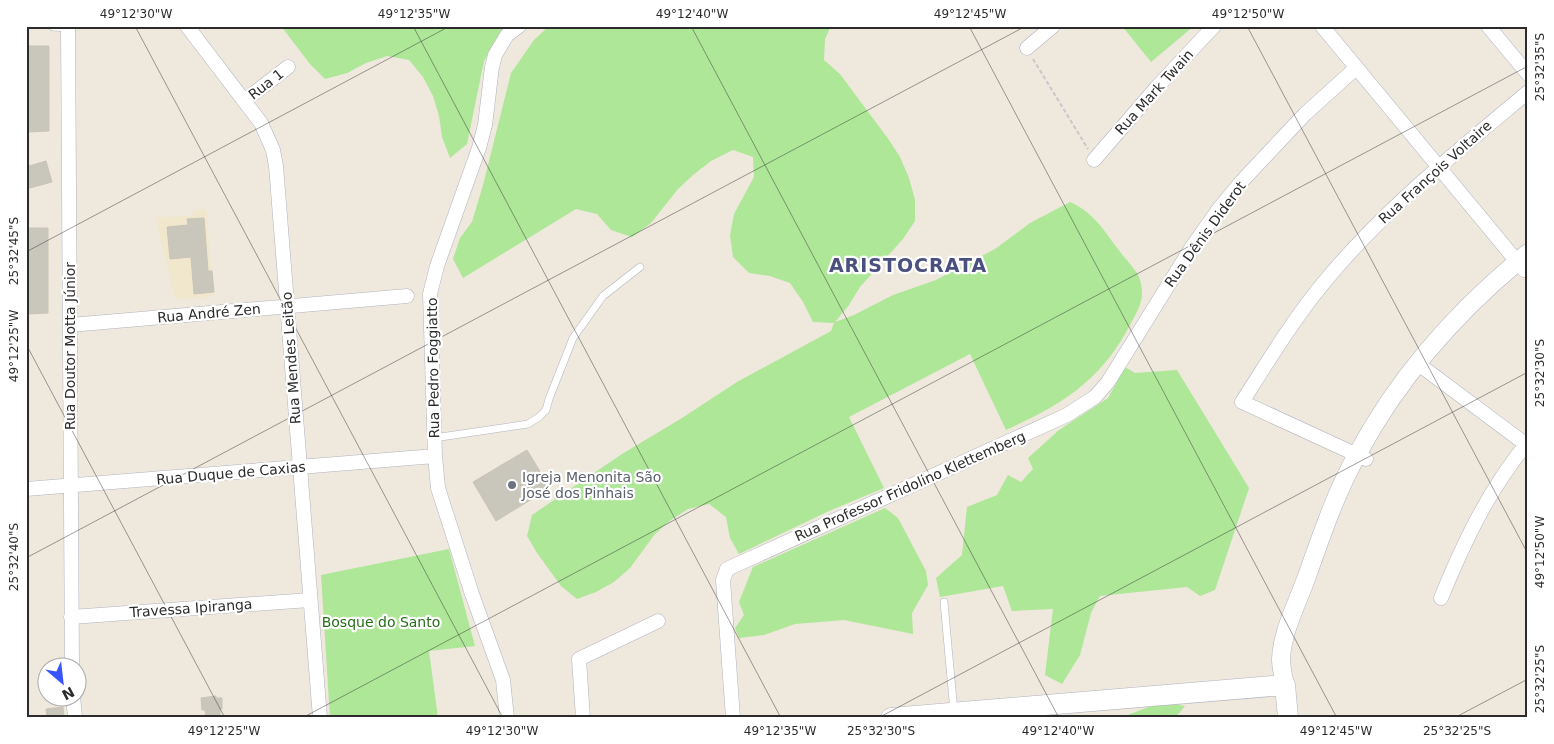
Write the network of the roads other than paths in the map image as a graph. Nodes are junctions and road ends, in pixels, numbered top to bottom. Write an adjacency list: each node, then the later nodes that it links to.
1 (187, 26): 14 (street, Rua Mendes Leitão)
2 (519, 26): 24 (street, Rua Pedro Foggiatto)
3 (1053, 26): 9 (street)
4 (1214, 26): 15 (street, Rua Mark Twain)
5 (1322, 26): 11 (street)
6 (1488, 26): 12 (street)
7 (52, 27): 8 (lane)
8 (68, 27): 21 (street, Rua Doutor Motta Júnior)
9 (1027, 48)
10 (288, 67): 14 (street, Rua 1)
11 (1356, 68): 16 (street); 23 (street, Rua Dênis Diderot)
12 (1528, 74)
13 (1528, 92): 16 (street, Rua François Voltaire)
14 (244, 101): 20 (street, Rua Mendes Leitão)
15 (1094, 160)
16 (1438, 166): 17 (street); 27 (street, Rua François Voltaire)
17 (1524, 263): 22 (street)
18 (640, 266): 24 (lane)
19 (406, 296): 20 (street, Rua André Zen)
20 (287, 306): 21 (street, Rua André Zen); 28 (street, Rua Mendes Leitão)
21 (70, 325): 29 (street, Rua Doutor Motta Júnior)
22 (1421, 366): 25 (street); 27 (street)
23 (1095, 397): 42 (street, Rua Professor Fridolino Klettemberg)
24 (434, 438): 26 (street, Rua Pedro Foggiatto)
25 (1527, 444): 31 (street)
26 (435, 456): 28 (street, Rua Duque de Caxias); 40 (street, Rua Pedro Foggiatto)
27 (1361, 456): 37 (street)
28 (300, 467): 29 (street, Rua Duque de Caxias); 32 (street, Rua Mendes Leitão)
29 (71, 485): 30 (street, Rua Duque de Caxias); 34 (street, Rua Doutor Motta Júnior)
30 (26, 489)
31 (1441, 598)
32 (310, 600): 34 (street, Travessa Ipiranga); 39 (street, Rua Mendes Leitão)
33 (944, 602): 38 (lane)
34 (72, 617): 36 (street, Rua Doutor Motta Júnior)
35 (658, 622): 41 (street)
36 (72, 656)
37 (1285, 685): 38 (main road); 44 (main road)
38 (954, 712): 43 (main road)
39 (320, 718)
40 (507, 718)
41 (583, 718)
42 (733, 718)
43 (891, 718)
44 (1288, 718)

